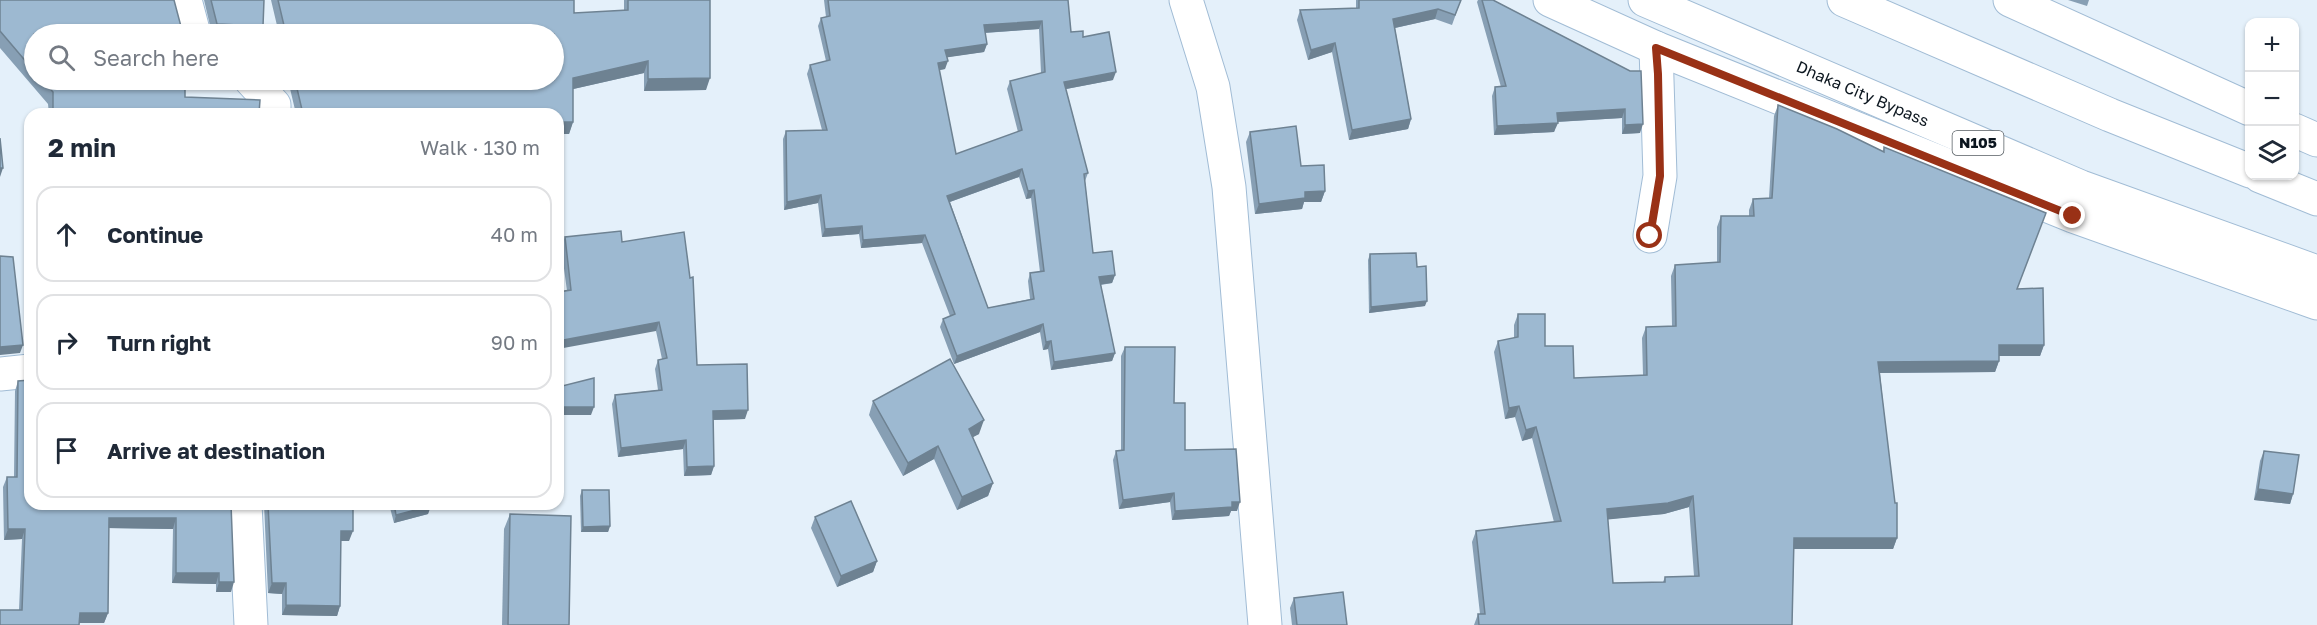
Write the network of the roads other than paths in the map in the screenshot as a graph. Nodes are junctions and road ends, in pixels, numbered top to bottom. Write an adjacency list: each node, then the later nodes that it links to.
1 (185, 0): 7 (main road)
2 (1186, 0): 24 (main road)
3 (1550, 0): 8 (main road)
4 (1645, 0): 18 (main road, Dhaka City Bypass / N105)
5 (1844, 0): 14 (main road)
6 (2010, 0): 10 (main road)
7 (191, 24)
8 (1656, 48): 17 (main road); 19 (main road)
9 (260, 90): 11 (main road)
10 (2245, 107)
11 (274, 108)
12 (2299, 132): 13 (main road)
13 (2317, 140)
14 (2245, 169)
15 (2270, 180): 16 (main road)
16 (2317, 199)
17 (1650, 236)
18 (2317, 272)
19 (2317, 303)
20 (24, 371): 21 (main road)
21 (0, 374)
22 (245, 510): 23 (main road)
23 (251, 625)
24 (1265, 625)

